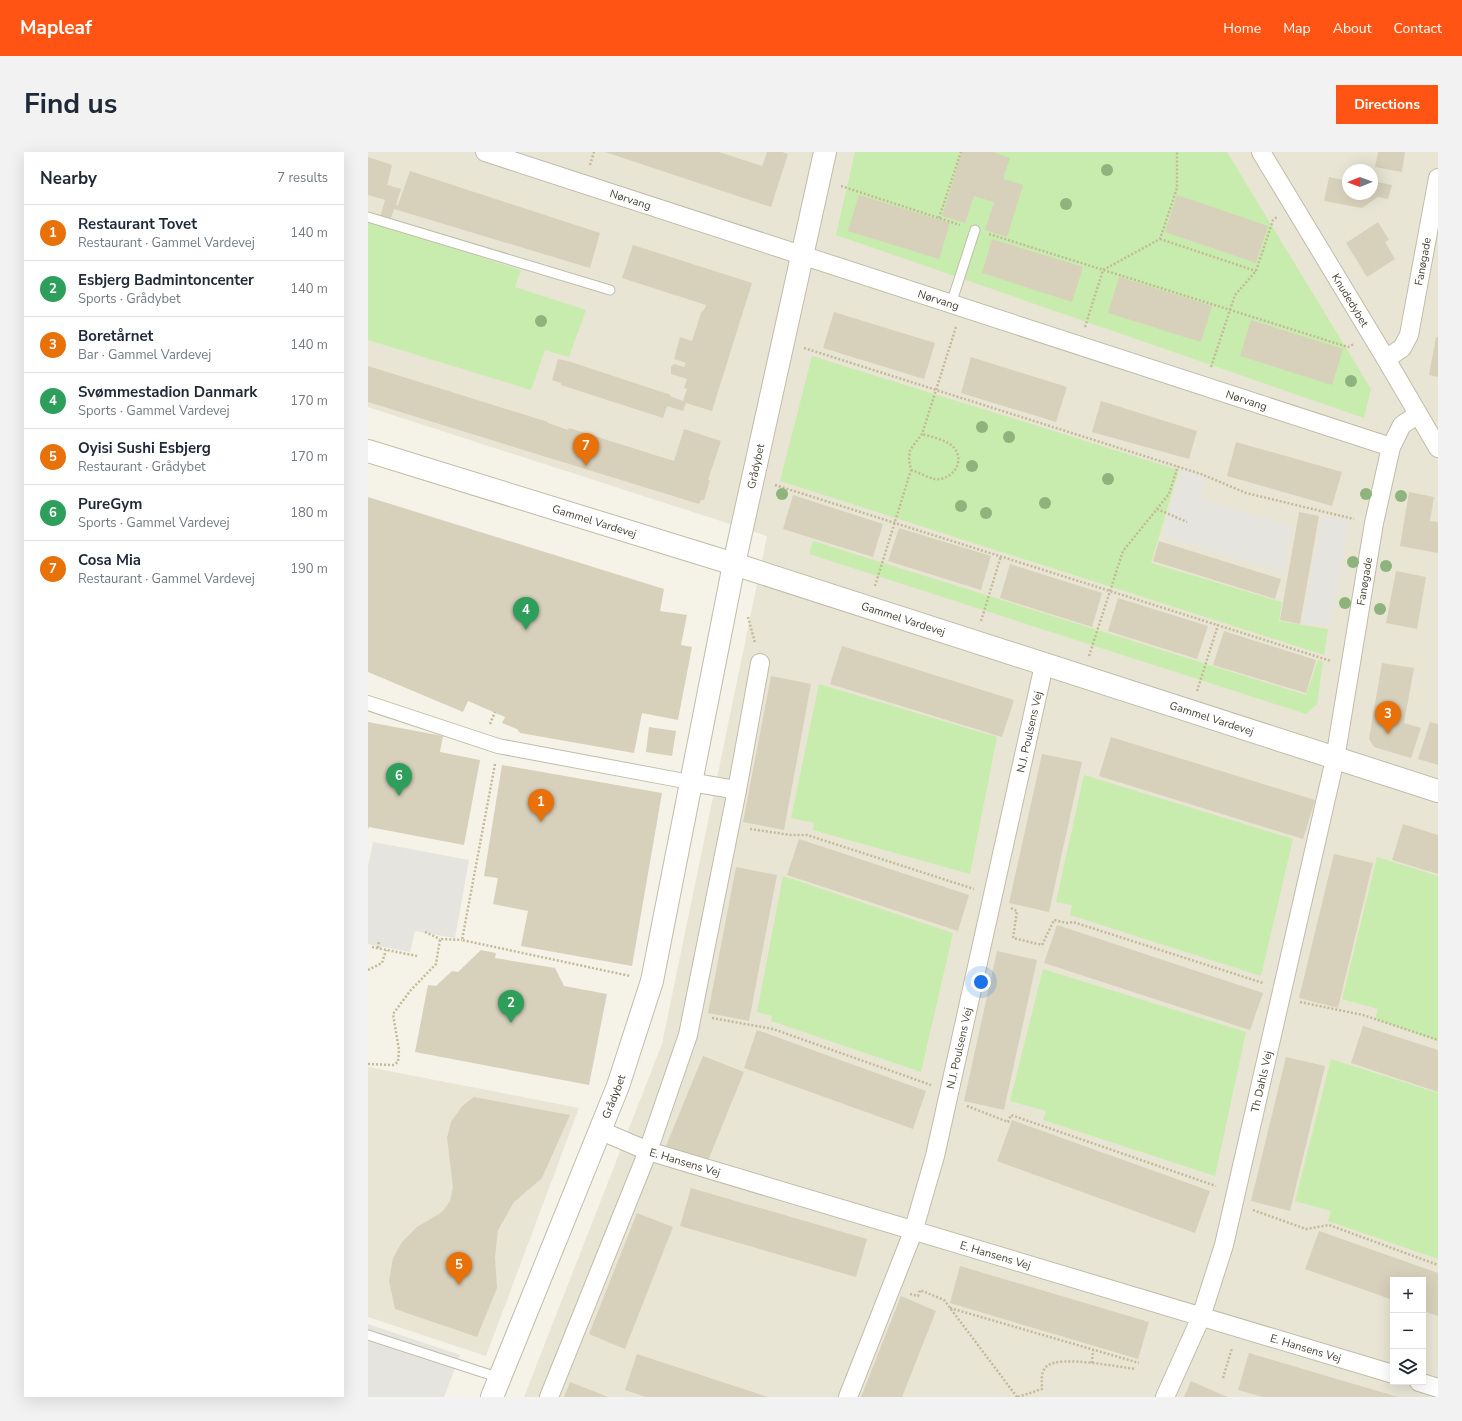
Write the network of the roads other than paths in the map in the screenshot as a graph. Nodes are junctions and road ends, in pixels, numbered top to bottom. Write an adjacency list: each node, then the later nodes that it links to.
1 (486, 152): 7 (street, Nørvang)
2 (825, 152): 7 (street, Grådybet)
3 (1261, 152): 10 (street, Knudedybet)
4 (1438, 178): 10 (street, Fanøgade)
5 (368, 217): 8 (lane)
6 (975, 230): 9 (lane)
7 (802, 256): 9 (street, Nørvang); 15 (street, Grådybet)
8 (610, 290)
9 (957, 306): 12 (street, Nørvang)
10 (1386, 359): 11 (street, Knudedybet)
11 (1418, 415): 12 (street, Fanøgade); 13 (street, Knudedybet)
12 (1391, 447): 19 (street, Fanøgade)
13 (1438, 448)
14 (368, 451): 15 (street, Gammel Vardevej)
15 (734, 564): 17 (street, Gammel Vardevej); 20 (street, Grådybet)
16 (760, 663): 21 (street)
17 (1044, 665): 19 (street, Gammel Vardevej); 25 (street, N.J. Poulsens Vej)
18 (368, 703): 20 (street)
19 (1335, 759): 22 (street, Gammel Vardevej); 26 (street, Th Dahls Vej)
20 (690, 782): 21 (street); 23 (street, Grådybet)
21 (737, 790): 24 (street)
22 (1438, 791)
23 (599, 1130): 24 (street, E. Hansens Vej); 30 (street, Grådybet)
24 (648, 1150): 25 (street, E. Hansens Vej); 32 (street)
25 (913, 1232): 26 (street, E. Hansens Vej); 33 (street, N.J. Poulsens Vej)
26 (1200, 1317): 28 (street, E. Hansens Vej); 34 (street, Th Dahls Vej)
27 (368, 1335): 30 (lane)
28 (1390, 1373)
29 (1426, 1384): 31 (street)
30 (496, 1387)
31 (1438, 1388)
32 (549, 1397)
33 (848, 1397)
34 (1165, 1397)

